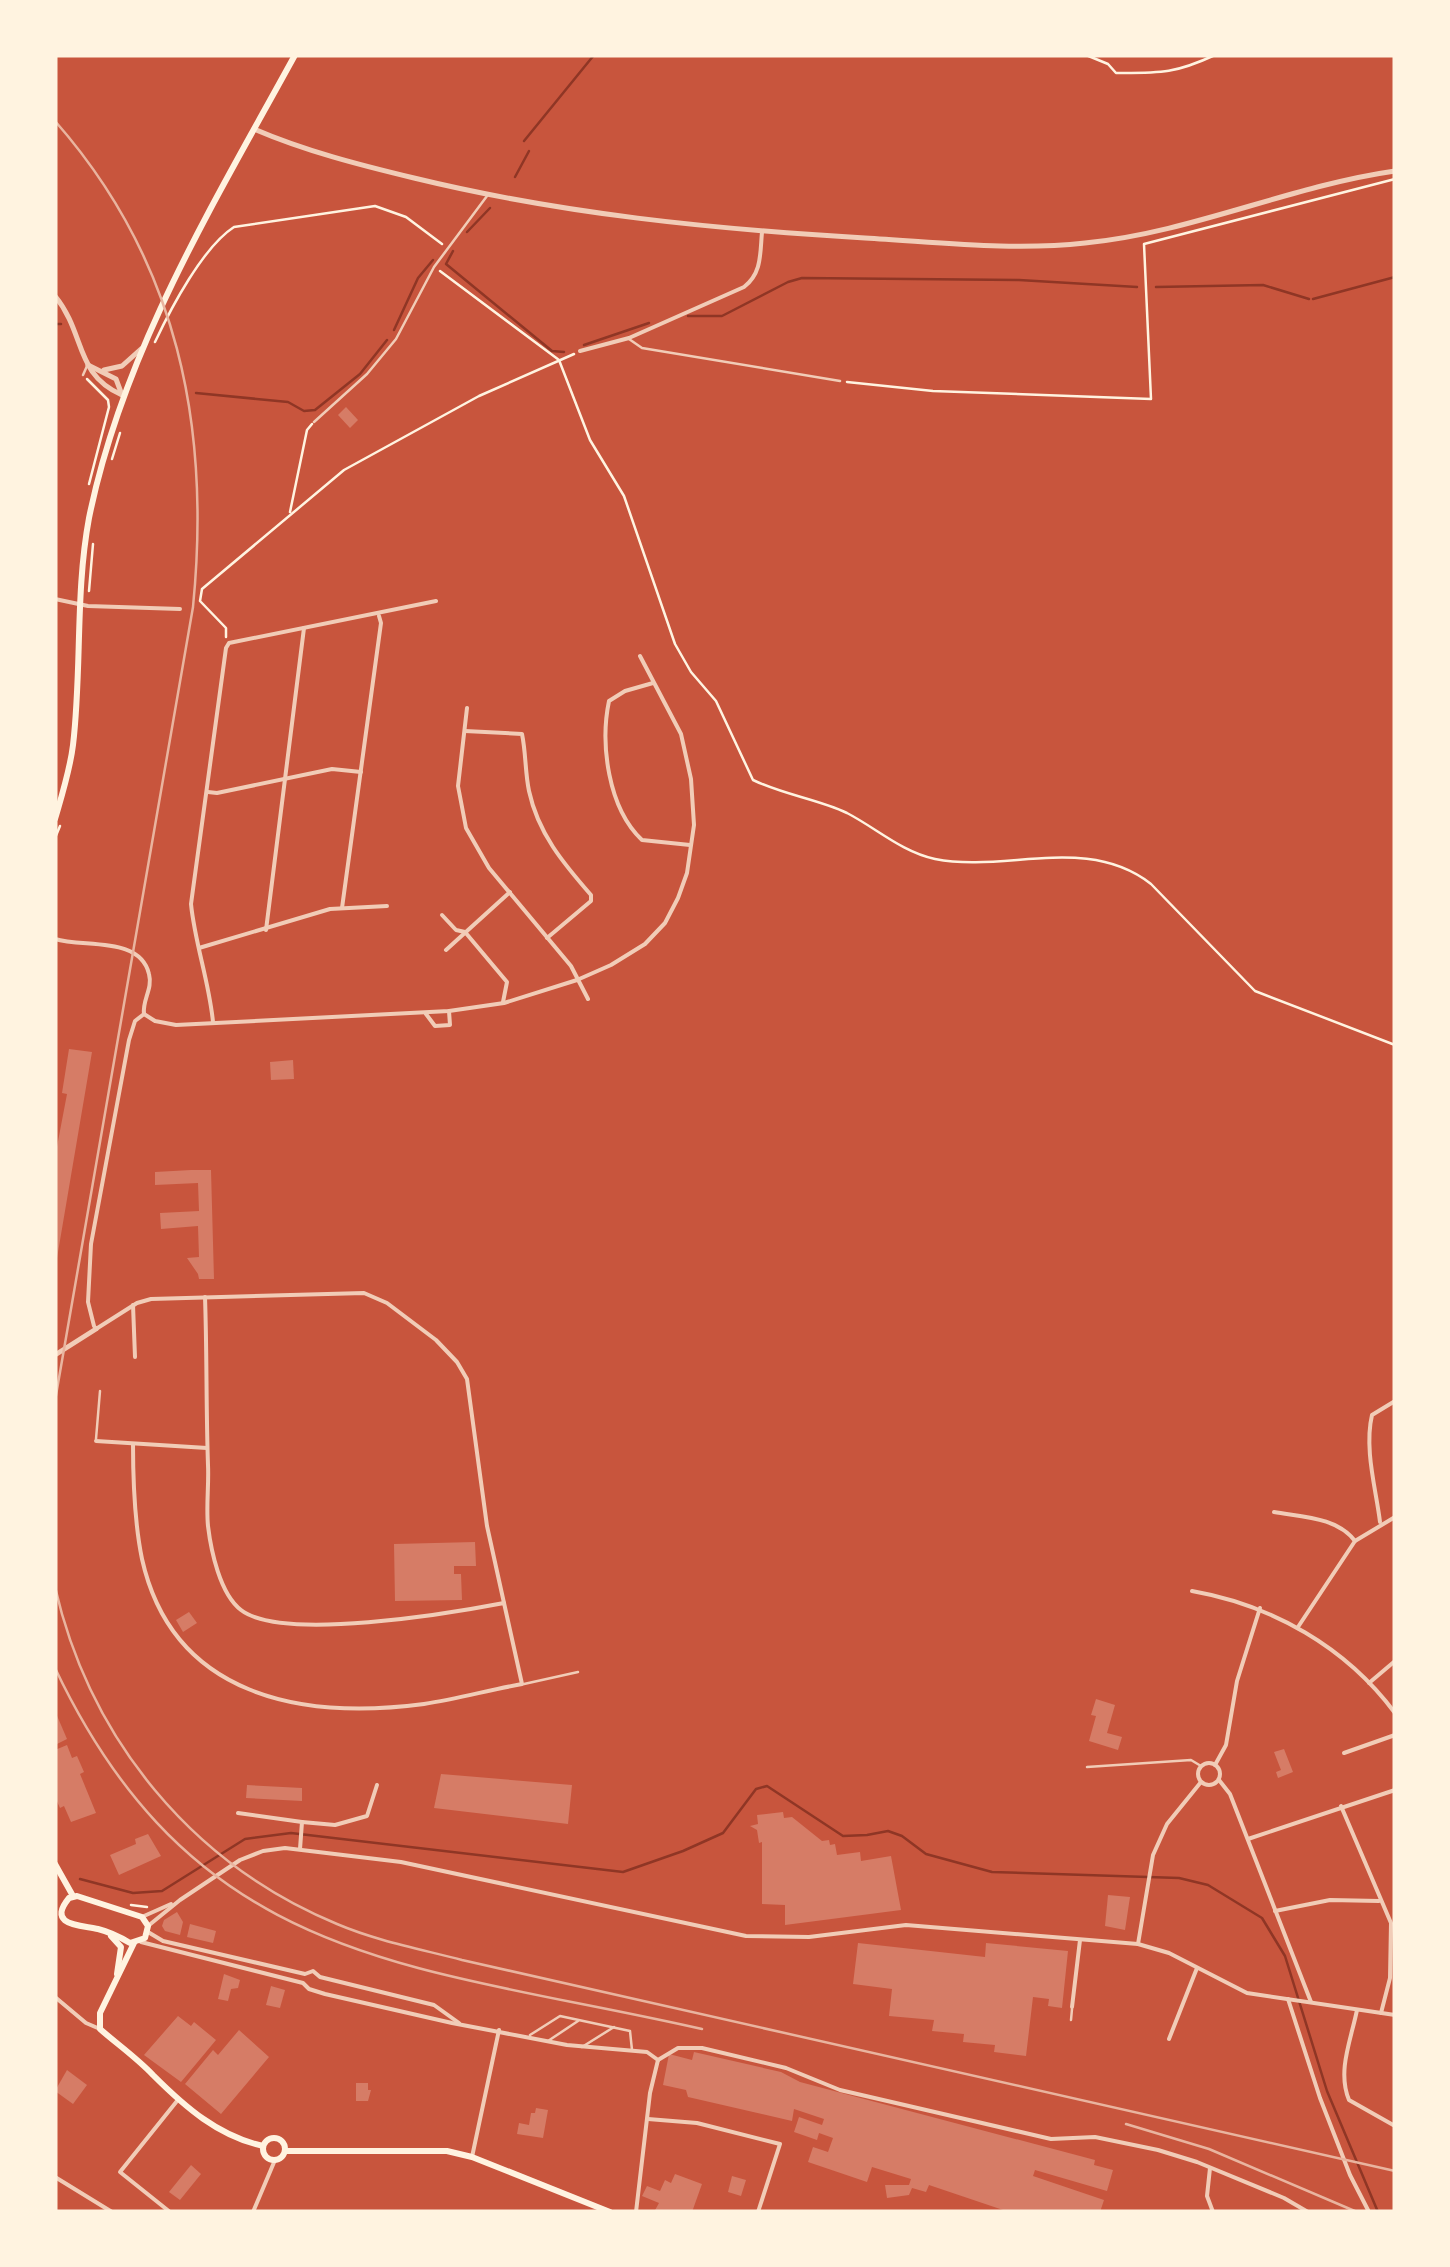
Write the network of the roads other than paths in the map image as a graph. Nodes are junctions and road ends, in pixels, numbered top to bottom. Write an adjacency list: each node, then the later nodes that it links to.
1 (294, 55): 2 (main road)
2 (254, 130): 4 (street); 8 (main road)
3 (1395, 171): 5 (street)
4 (488, 195): 5 (street); 15 (lane)
5 (762, 232): 7 (street)
6 (55, 296): 10 (street)
7 (628, 338): 9 (street); 13 (lane)
8 (143, 347): 11 (street); 14 (main road)
9 (580, 351)
10 (88, 365): 11 (street); 12 (lane); 14 (street)
11 (103, 370): 14 (street)
12 (83, 375)
13 (840, 381)
14 (122, 396): 18 (main road)
15 (314, 422)
16 (55, 598): 18 (street)
17 (436, 601): 20 (street)
18 (85, 605): 19 (street); 29 (main road)
19 (180, 609)
20 (379, 614): 21 (street); 26 (street)
21 (304, 628): 27 (street); 28 (street)
22 (640, 656): 23 (street)
23 (652, 682): 30 (street); 30 (street)
24 (467, 708): 25 (street)
25 (463, 731): 31 (street); 37 (street)
26 (361, 772): 27 (street); 33 (street)
27 (286, 779): 28 (street); 35 (street)
28 (206, 792): 39 (street)
29 (55, 819)
30 (691, 845): 41 (street)
31 (510, 892): 36 (street); 37 (street)
32 (387, 906): 33 (street)
33 (342, 908): 35 (street)
34 (442, 916): 36 (street)
35 (266, 930): 39 (street)
36 (465, 932): 40 (street); 43 (street)
37 (547, 938): 41 (street)
38 (55, 940): 46 (street)
39 (199, 948): 47 (street)
40 (446, 950)
41 (577, 980): 42 (street); 43 (street)
42 (588, 999)
43 (504, 1003): 44 (street)
44 (449, 1010): 45 (street); 45 (street)
45 (424, 1012): 47 (street)
46 (144, 1014): 47 (street); 50 (street)
47 (213, 1024)
48 (206, 1298): 49 (street); 57 (street); 63 (street)
49 (133, 1305): 50 (street); 52 (street)
50 (96, 1329): 51 (street)
51 (55, 1356)
52 (135, 1357)
53 (100, 1391): 55 (lane)
54 (1395, 1401): 60 (street)
55 (96, 1441): 56 (street)
56 (132, 1444): 57 (street); 69 (street)
57 (207, 1448): 63 (street)
58 (1274, 1512): 61 (street)
59 (1395, 1516): 60 (street)
60 (1380, 1523): 61 (street)
61 (1355, 1540): 65 (street)
62 (1192, 1591): 64 (street)
63 (504, 1603): 69 (street)
64 (1260, 1608): 65 (street); 73 (street)
65 (1298, 1628): 68 (street)
66 (1395, 1661): 68 (street)
67 (578, 1672): 69 (lane)
68 (1369, 1683): 70 (street)
69 (522, 1684)
70 (1395, 1713)
71 (1395, 1735): 72 (street)
72 (1344, 1753)
73 (1216, 1765): 74 (street); 76 (street)
74 (1201, 1766): 75 (lane); 77 (street)
75 (1087, 1767)
76 (1218, 1780): 77 (street); 83 (street)
77 (1200, 1782): 99 (street)
78 (377, 1784): 82 (street)
79 (1395, 1790): 80 (street)
80 (1341, 1806): 83 (street); 89 (street)
81 (238, 1813): 82 (street)
82 (302, 1824): 84 (street)
83 (1247, 1839): 91 (street)
84 (300, 1850): 88 (street); 97 (street)
85 (55, 1864): 87 (main road)
86 (57, 1895): 90 (main road)
87 (73, 1896): 90 (main road); 92 (main road)
88 (180, 1900): 92 (street); 95 (street)
89 (1382, 1901): 91 (street); 112 (street)
90 (60, 1909): 94 (main road)
91 (1275, 1911): 108 (street)
92 (142, 1916): 95 (main road)
93 (55, 1922): 94 (street)
94 (66, 1922): 96 (main road)
95 (148, 1929): 98 (main road); 101 (street)
96 (103, 1930): 98 (main road); 102 (main road)
97 (1080, 1940): 99 (street); 110 (street)
98 (137, 1943): 102 (main road); 104 (street)
99 (1138, 1944): 100 (street)
100 (1197, 1968): 107 (street); 122 (street)
101 (305, 1974): 103 (street); 104 (street)
102 (118, 1975): 119 (main road)
103 (320, 1977): 105 (street); 109 (street)
104 (303, 1983): 105 (street)
105 (314, 1989): 114 (street)
106 (55, 1997): 119 (street)
107 (1290, 1999): 108 (street); 144 (street)
108 (1309, 2002): 111 (street)
109 (434, 2005): 114 (street); 117 (street)
110 (1072, 2008): 116 (lane)
111 (1357, 2010): 112 (street); 129 (street)
112 (1380, 2013): 113 (street)
113 (1395, 2015)
114 (429, 2018): 117 (street)
115 (579, 2020): 118 (lane); 121 (lane); 123 (lane)
116 (1071, 2020)
117 (459, 2022): 120 (street)
118 (615, 2026): 124 (lane); 125 (lane)
119 (100, 2029): 127 (main road)
120 (499, 2030): 121 (street); 132 (street)
121 (529, 2036): 123 (street)
122 (1169, 2038)
123 (548, 2041): 124 (street)
124 (581, 2047): 125 (street)
125 (632, 2051): 126 (street)
126 (658, 2060): 128 (street); 134 (street)
127 (178, 2100): 130 (main road); 137 (street)
128 (648, 2119): 140 (street); 141 (street)
129 (1395, 2126)
130 (263, 2146): 131 (main road); 133 (main road)
131 (286, 2151): 132 (main road); 133 (main road)
132 (472, 2157): 139 (main road)
133 (275, 2160): 138 (street)
134 (1210, 2168): 142 (street); 143 (street)
135 (55, 2177): 136 (street)
136 (112, 2212)
137 (170, 2212)
138 (253, 2212)
139 (610, 2212)
140 (636, 2212)
141 (758, 2212)
142 (1213, 2212)
143 (1308, 2212)
144 (1369, 2212)

